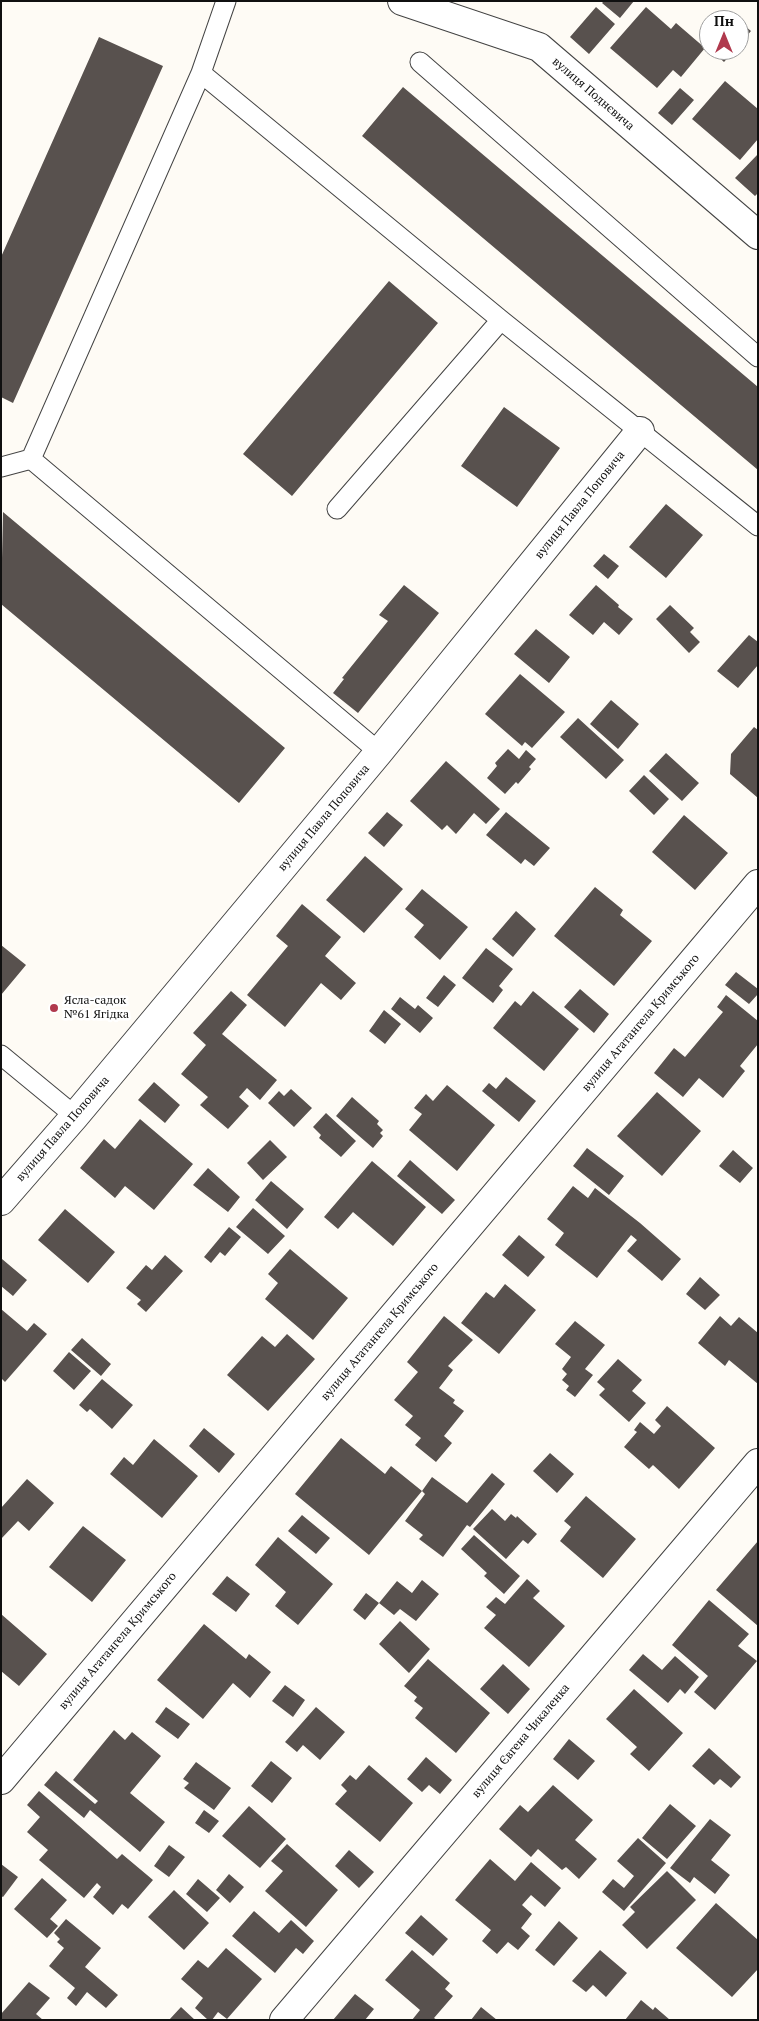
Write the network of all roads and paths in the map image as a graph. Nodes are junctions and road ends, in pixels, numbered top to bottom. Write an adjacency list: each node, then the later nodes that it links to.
1 (226, 1): 4 (lane)
2 (402, 1): 5 (street, вулиця Поднєвича)
3 (420, 62): 7 (lane)
4 (201, 73): 6 (lane); 9 (lane)
5 (758, 235)
6 (501, 320): 8 (lane); 11 (lane)
7 (758, 357)
8 (640, 431): 12 (lane); 13 (street, вулиця Павла Поповича)
9 (31, 459): 10 (lane); 13 (lane)
10 (1, 467)
11 (337, 509)
12 (758, 526)
13 (379, 752): 16 (street, вулиця Павла Поповича)
14 (758, 884): 19 (street, вулиця Агатангела Кримського)
15 (1, 1055): 16 (lane)
16 (74, 1116): 17 (street, вулиця Павла Поповича)
17 (1, 1201)
18 (758, 1463): 20 (street, вулиця Євгена Чикаленка)
19 (1, 1780)
20 (284, 2020)

